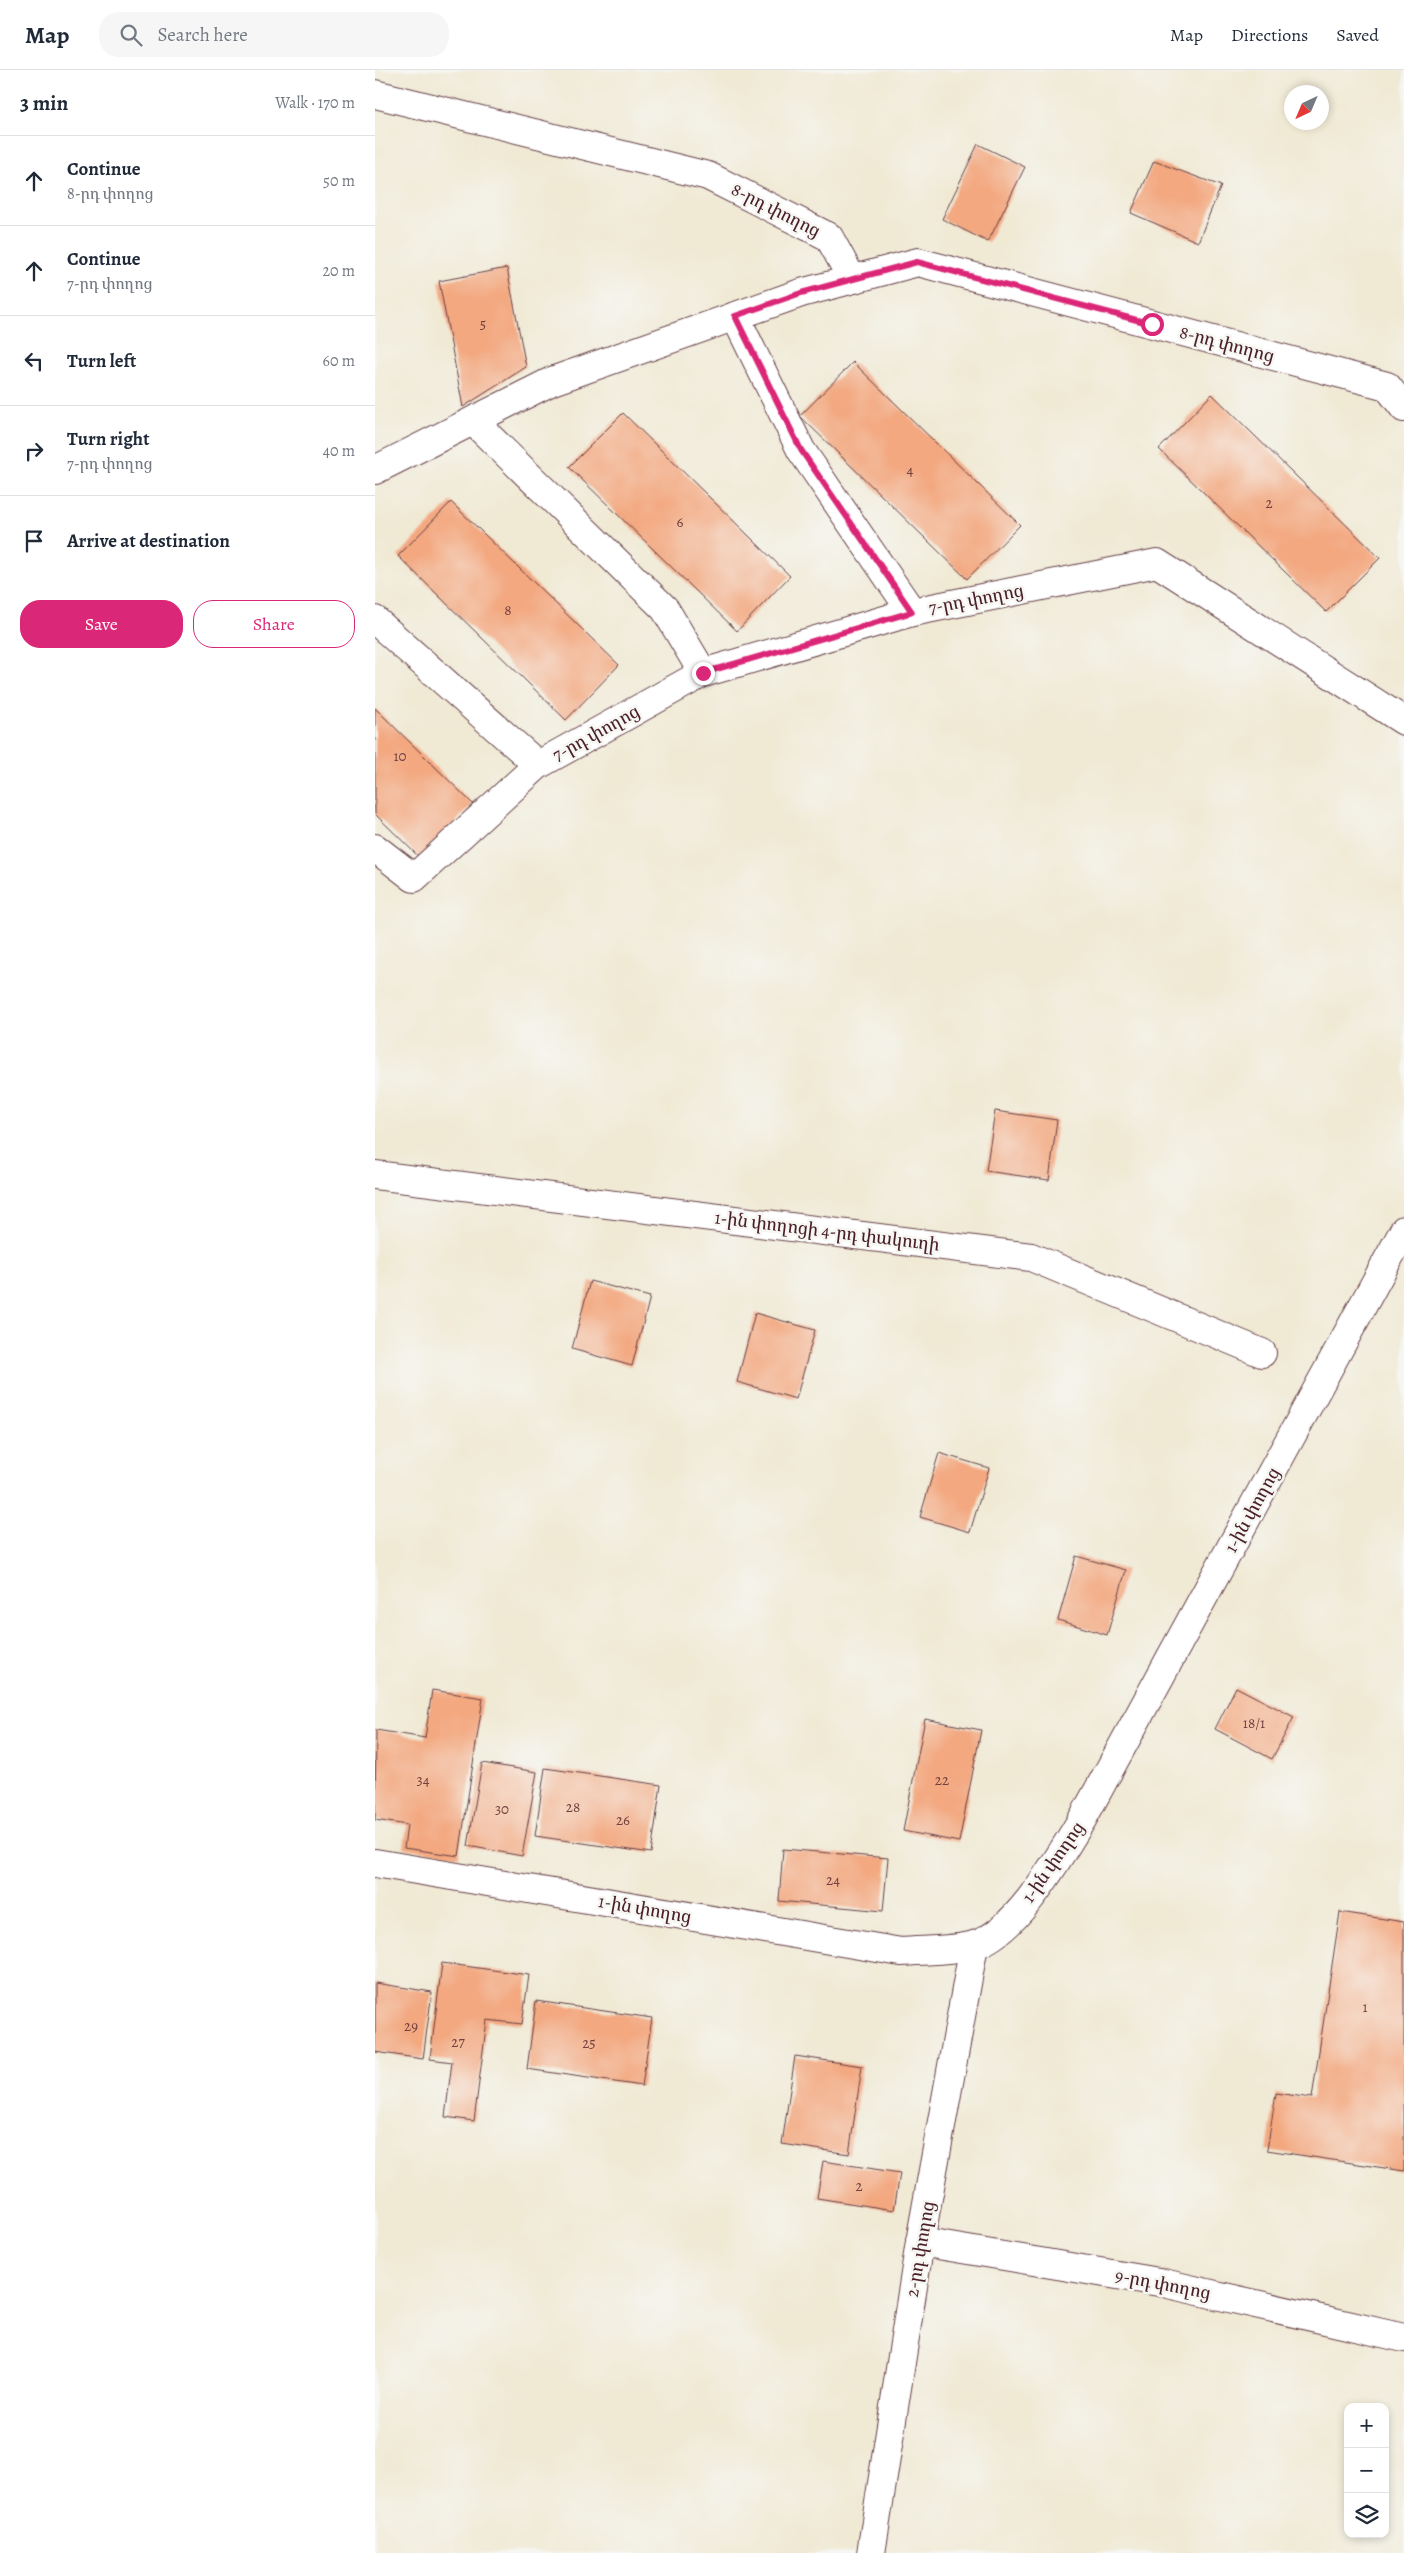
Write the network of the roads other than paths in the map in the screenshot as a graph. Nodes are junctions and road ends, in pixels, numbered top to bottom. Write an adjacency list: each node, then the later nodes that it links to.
1 (375, 94): 2 (street, 8-րդ փողոց)
2 (853, 279): 3 (street); 4 (street, 8-րդ փողոց)
3 (735, 316): 5 (street); 7 (street)
4 (1404, 408)
5 (473, 421): 6 (street); 9 (street)
6 (375, 470)
7 (912, 612): 9 (street, 7-րդ փողոց); 10 (street, 7-րդ փողոց)
8 (375, 620): 11 (street)
9 (703, 673): 11 (street, 7-րդ փողոց)
10 (1404, 721)
11 (538, 765): 12 (street, 7-րդ փողոց)
12 (375, 848)
13 (375, 1174): 15 (street, 1-ին փողոցի 4-րդ փակուղի)
14 (1404, 1230): 17 (street, 1-ին փողոց)
15 (1262, 1353)
16 (375, 1863): 17 (street, 1-ին փողոց)
17 (974, 1945): 18 (street, 2-րդ փողոց)
18 (920, 2242): 19 (street, 9-րդ փողոց); 20 (street, 2-րդ փողոց)
19 (1404, 2338)
20 (871, 2553)

